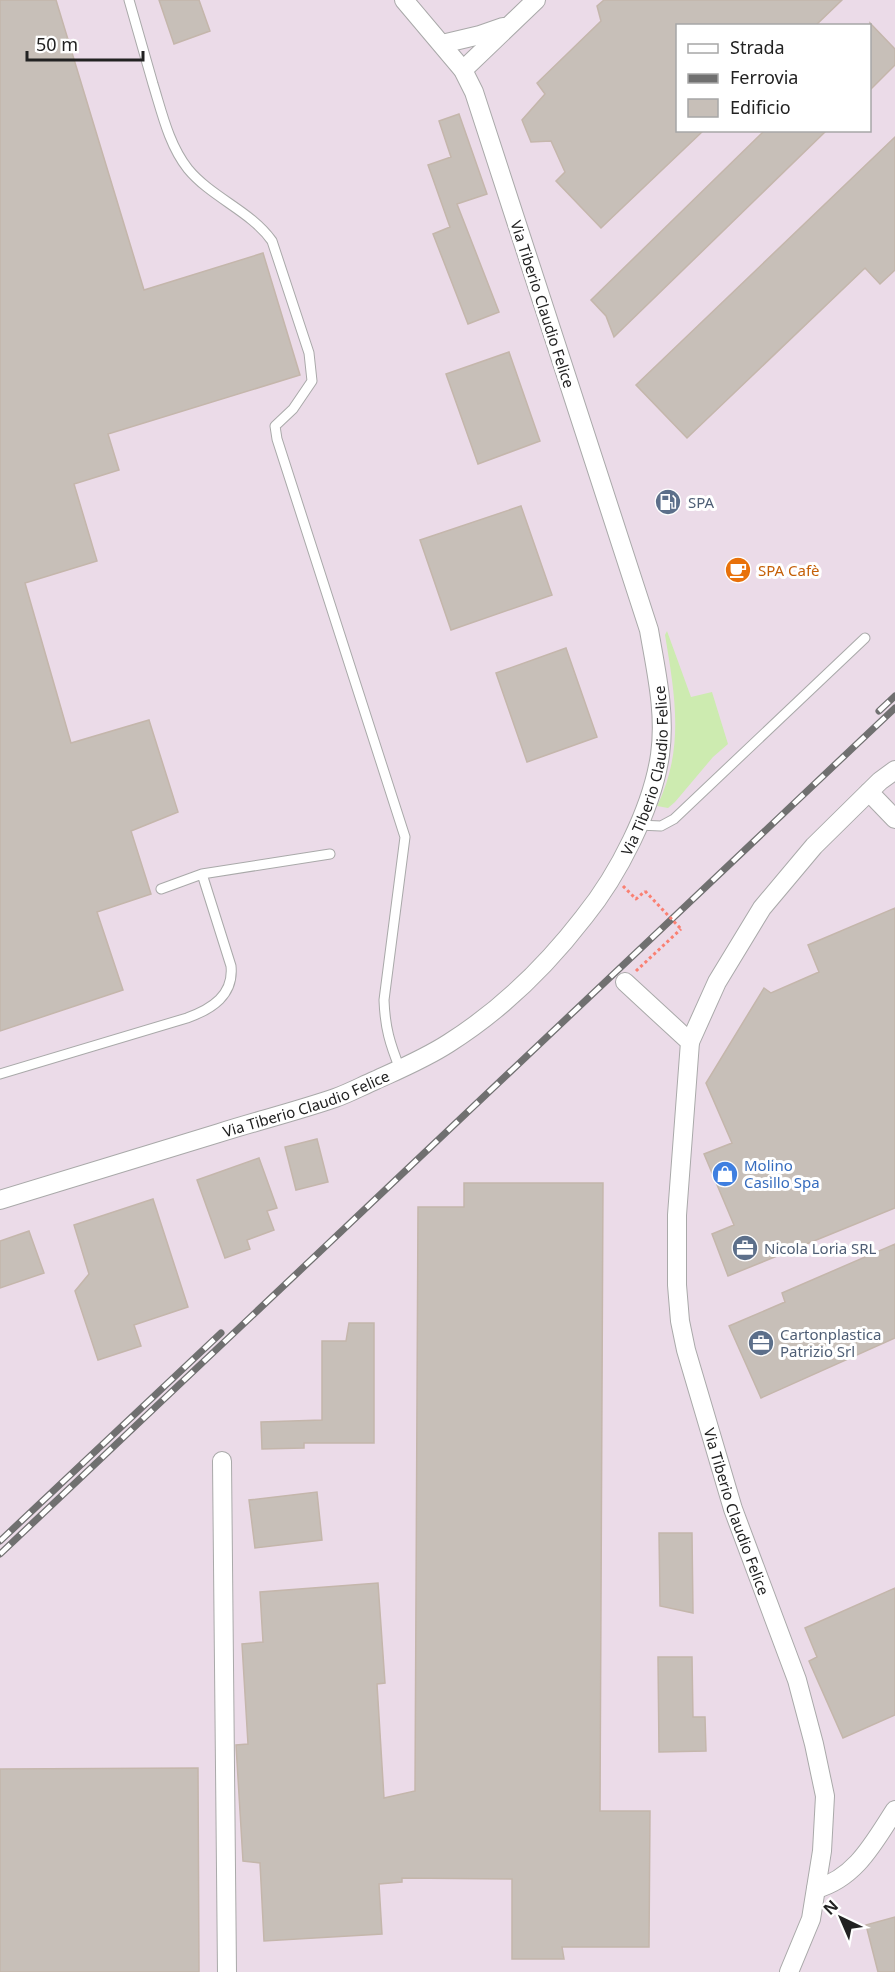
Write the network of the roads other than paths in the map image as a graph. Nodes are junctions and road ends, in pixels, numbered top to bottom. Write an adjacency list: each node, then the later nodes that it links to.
1 (129, 0): 17 (lane)
2 (404, 0): 5 (street, Via Tiberio Claudio Felice)
3 (536, 0): 4 (street)
4 (510, 24): 5 (street); 6 (street)
5 (442, 44): 6 (street, Via Tiberio Claudio Felice)
6 (463, 70): 11 (street, Via Tiberio Claudio Felice)
7 (865, 638): 11 (lane)
8 (895, 770): 9 (street, Via Tiberio Claudio Felice)
9 (869, 792): 10 (street); 16 (street, Via Tiberio Claudio Felice)
10 (895, 819)
11 (638, 825): 17 (street, Via Tiberio Claudio Felice)
12 (330, 854): 13 (lane)
13 (202, 874): 14 (lane); 18 (lane)
14 (161, 889)
15 (625, 982): 16 (street)
16 (690, 1042): 22 (street, Via Tiberio Claudio Felice)
17 (400, 1069): 19 (street, Via Tiberio Claudio Felice)
18 (0, 1074)
19 (0, 1200)
20 (222, 1461): 23 (street)
21 (895, 1810): 22 (street)
22 (816, 1888): 24 (street, Via Tiberio Claudio Felice)
23 (228, 1972)
24 (789, 1972)

